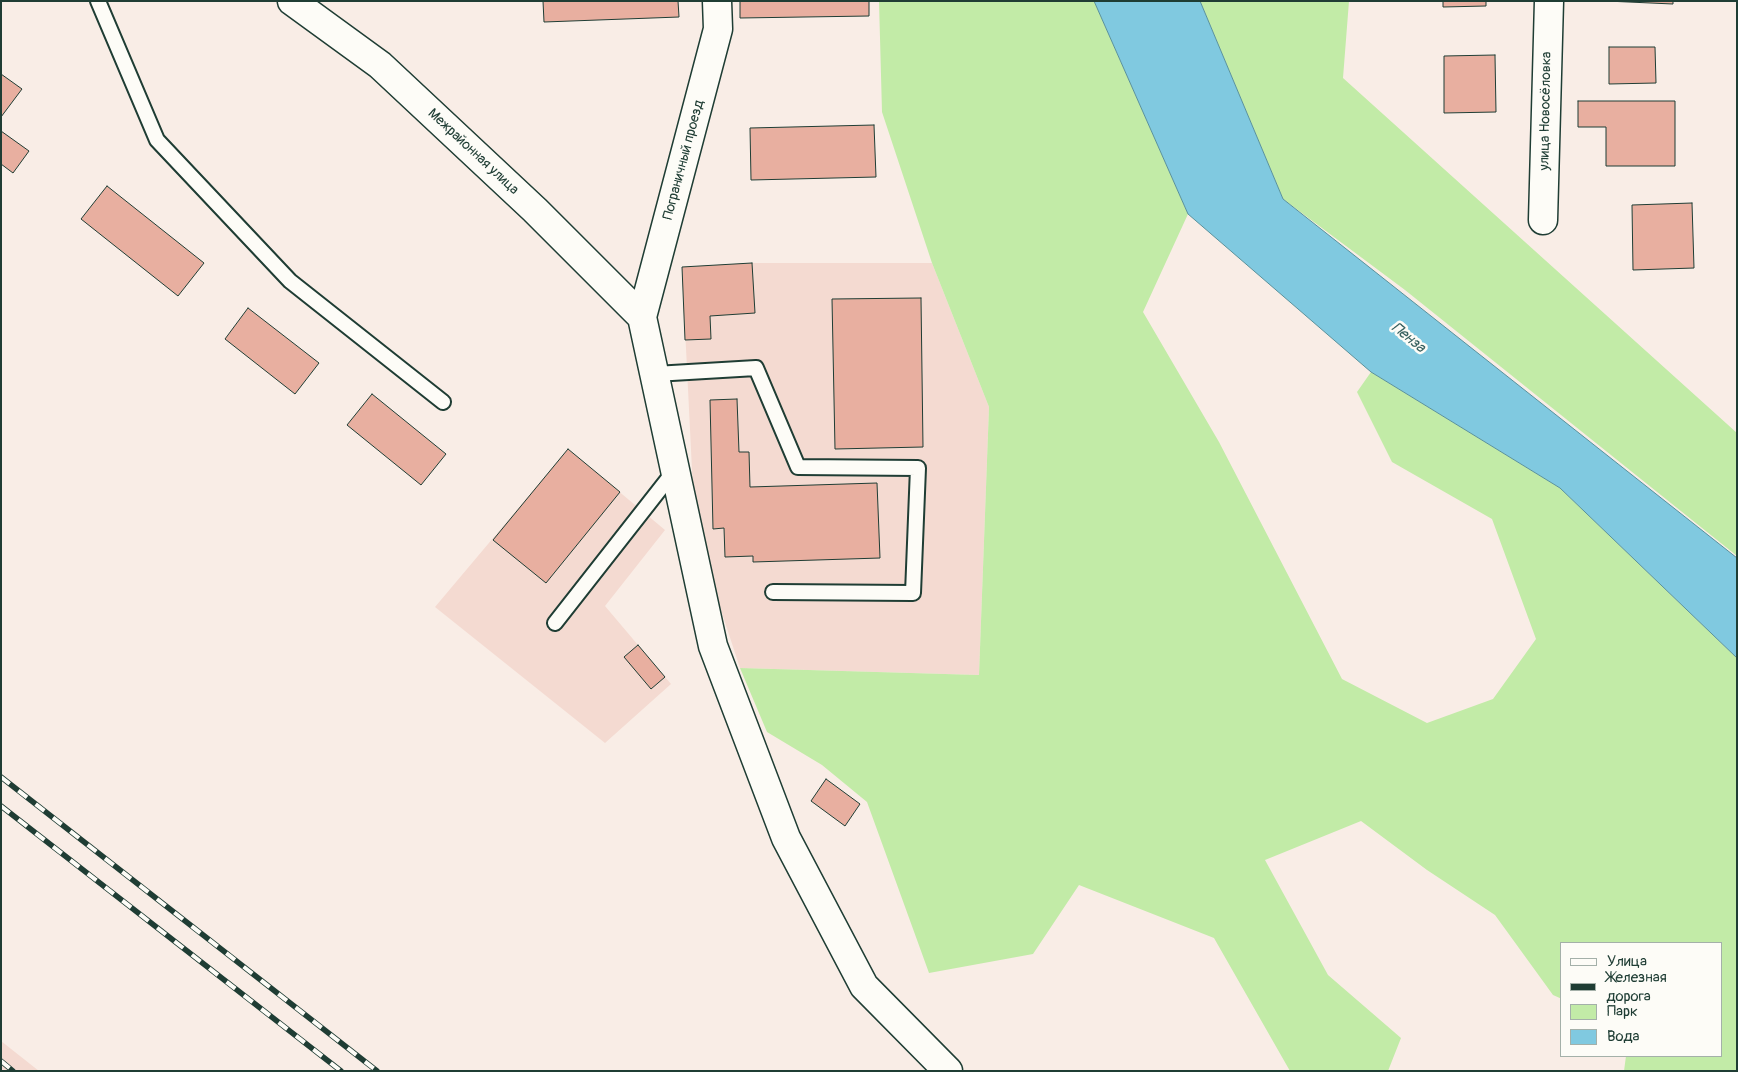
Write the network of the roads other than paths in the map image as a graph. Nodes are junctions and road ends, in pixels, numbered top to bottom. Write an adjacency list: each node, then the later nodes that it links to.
1 (98, 1): 8 (lane)
2 (292, 1): 6 (street, Межрайонная улица)
3 (717, 1): 6 (street, Пограничный проезд)
4 (1549, 1): 5 (street, улица Новосёловка)
5 (1543, 220)
6 (642, 317): 7 (street)
7 (655, 374): 9 (street); 10 (lane)
8 (443, 402)
9 (675, 470): 11 (lane); 12 (street)
10 (772, 592)
11 (556, 623)
12 (948, 1071)

